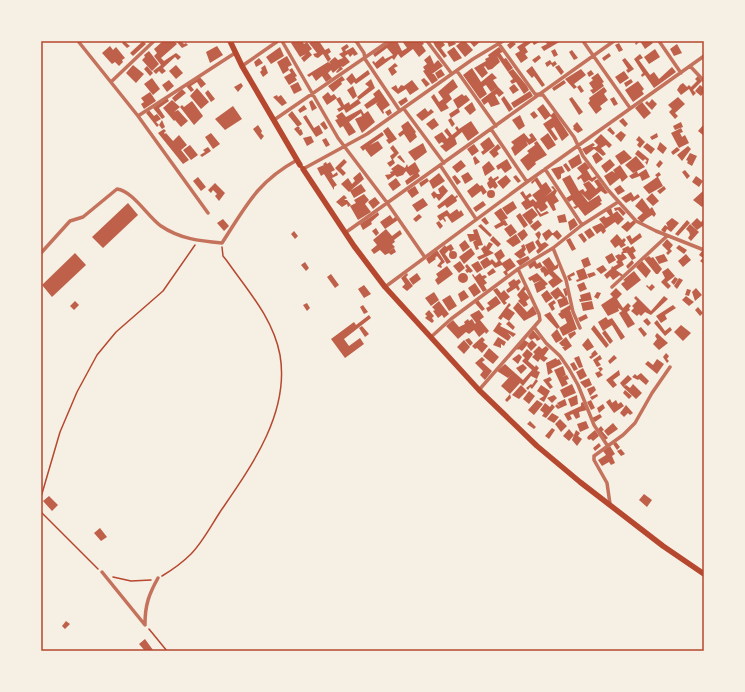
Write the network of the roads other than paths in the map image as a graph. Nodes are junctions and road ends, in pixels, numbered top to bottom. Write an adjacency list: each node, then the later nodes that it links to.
1 (78, 41): 22 (street)
2 (154, 41): 22 (street)
3 (230, 41): 13 (main road)
4 (278, 41): 17 (street)
5 (282, 41): 24 (street)
6 (356, 41): 16 (street)
7 (389, 41): 16 (street)
8 (427, 41): 21 (street)
9 (583, 41): 14 (street)
10 (614, 41): 14 (street)
11 (659, 41): 20 (street)
12 (502, 42): 19 (street); 25 (street)
13 (235, 53): 17 (main road); 29 (street)
14 (593, 56): 25 (street); 27 (street)
15 (704, 56): 18 (street)
16 (365, 59): 24 (street); 28 (street)
17 (242, 66): 30 (main road)
18 (690, 66): 20 (street); 23 (street)
19 (456, 71): 21 (street); 31 (street)
20 (682, 73): 27 (street)
21 (452, 74): 26 (street)
22 (112, 81): 29 (street)
23 (704, 81)
24 (313, 93): 30 (street); 34 (street)
25 (539, 96): 31 (street); 33 (street)
26 (404, 108): 28 (street); 36 (street)
27 (630, 108): 33 (street)
28 (400, 111): 34 (street)
29 (138, 116): 41 (street)
30 (274, 120): 35 (main road)
31 (496, 126): 32 (street)
32 (490, 129): 36 (street); 38 (street)
33 (577, 146): 37 (street); 39 (street)
34 (344, 147): 35 (street); 40 (street)
35 (300, 164): 44 (main road); 48 (street)
36 (442, 164): 40 (street); 42 (street)
37 (545, 169): 38 (street); 43 (street)
38 (527, 182): 42 (street)
39 (618, 202): 43 (street); 45 (street)
40 (388, 204): 44 (street); 49 (street)
41 (208, 213)
42 (476, 219): 49 (street)
43 (582, 225): 46 (street)
44 (345, 233): 51 (main road)
45 (666, 236): 47 (street); 52 (street)
46 (553, 248): 50 (street); 54 (street)
47 (704, 250)
48 (41, 252)
49 (424, 256): 51 (street)
50 (518, 269): 53 (street); 55 (street)
51 (385, 287): 55 (main road)
52 (612, 287)
53 (534, 327): 57 (street); 58 (street)
54 (580, 328)
55 (431, 337): 57 (main road)
56 (670, 367): 58 (street)
57 (479, 390): 59 (main road)
58 (607, 445): 59 (street)
59 (610, 504): 61 (main road)
60 (102, 572): 62 (street)
61 (704, 574)
62 (158, 578)

